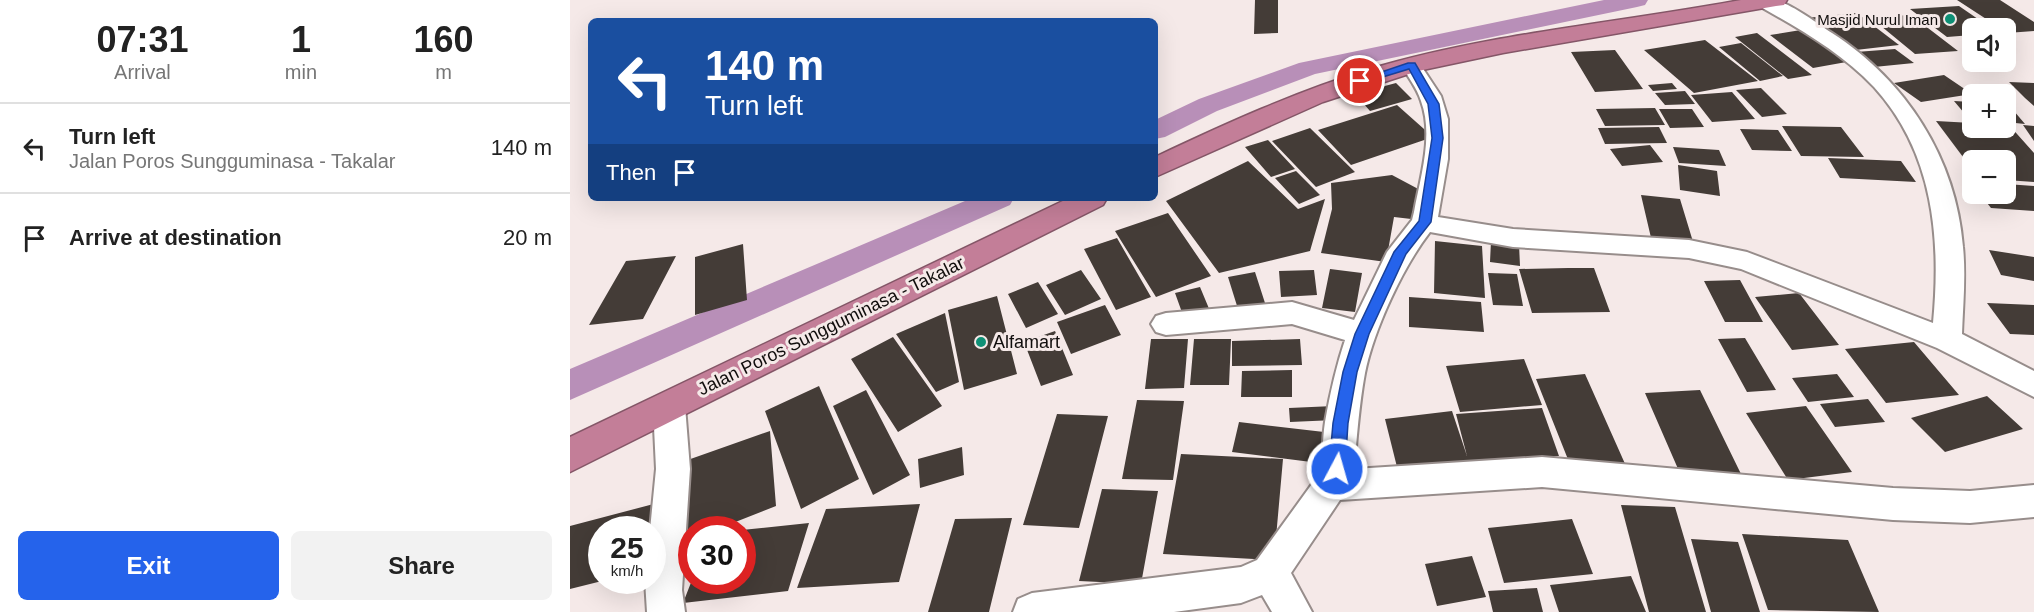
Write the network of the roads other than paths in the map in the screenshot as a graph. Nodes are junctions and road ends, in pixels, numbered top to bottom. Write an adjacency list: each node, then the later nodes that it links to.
1 (1771, 1): 2 (highway); 8 (street)
2 (1411, 65): 3 (highway); 5 (street)
3 (1158, 167)
4 (1087, 201): 10 (highway, Jalan Poros Sungguminasa - Takalar)
5 (1425, 222): 7 (street); 8 (street)
6 (1166, 324): 7 (street)
7 (1362, 334): 12 (street)
8 (1947, 340): 9 (street)
9 (2034, 385)
10 (669, 406): 11 (highway, Jalan Poros Sungguminasa - Takalar); 15 (street)
11 (570, 455)
12 (1330, 486): 13 (street); 14 (street)
13 (2034, 501)
14 (1270, 573): 16 (street); 17 (street)
15 (666, 612)
16 (1032, 612)
17 (1293, 612)

